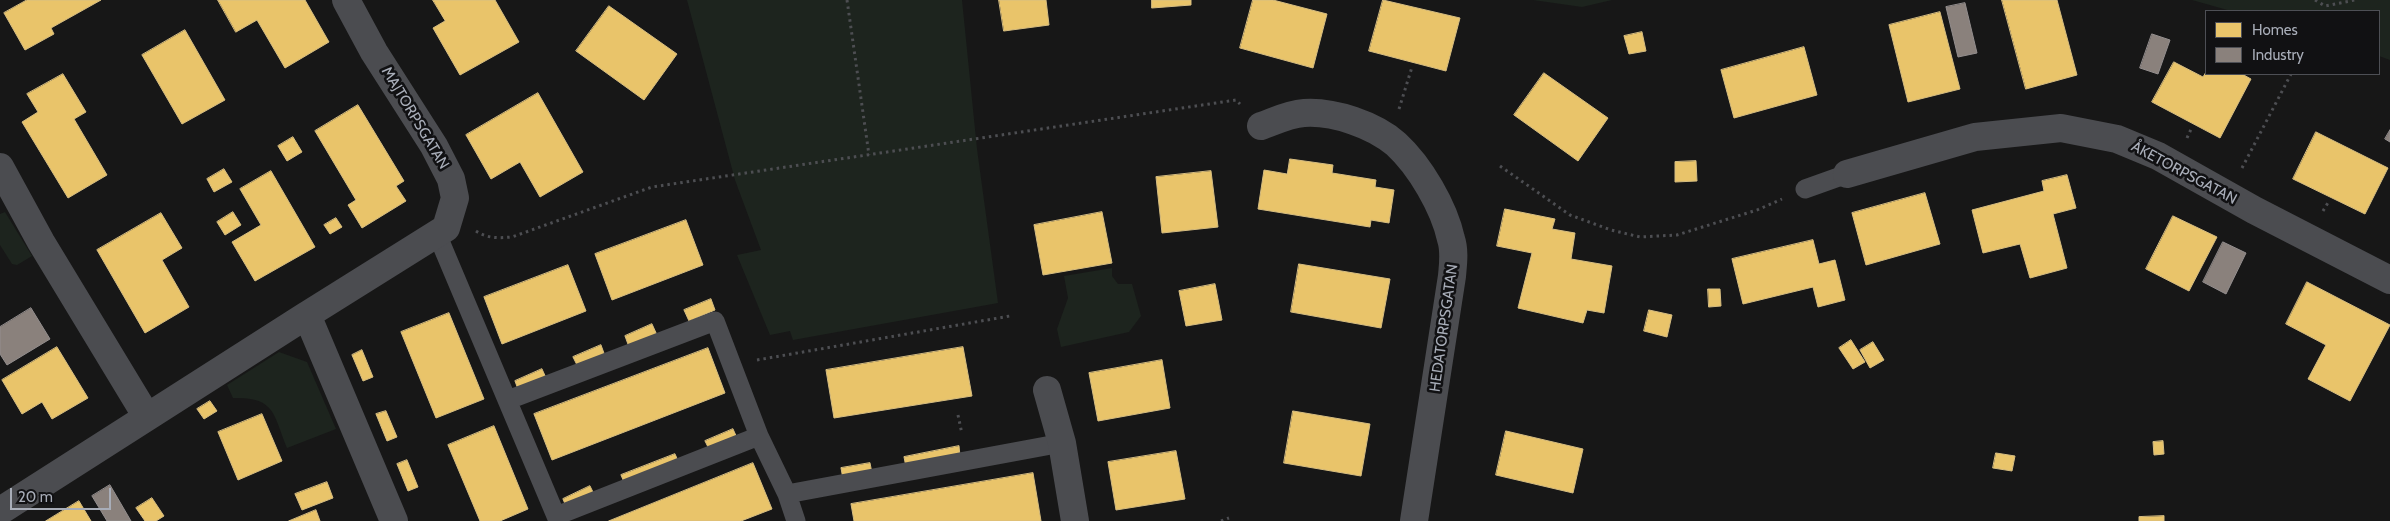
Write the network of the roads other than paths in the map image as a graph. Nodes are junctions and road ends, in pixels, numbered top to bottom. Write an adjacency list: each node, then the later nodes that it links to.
1 (346, 0): 6 (street, MAJTORPSGATAN)
2 (1261, 126): 20 (street, HEDATORPSGATAN)
3 (0, 167): 11 (street)
4 (1847, 174): 5 (lane); 7 (street, ÅKETORPSGATAN)
5 (1805, 189)
6 (444, 224): 8 (street); 10 (lane)
7 (2390, 280)
8 (307, 315): 11 (street); 17 (street)
9 (1047, 390): 13 (street)
10 (508, 400): 12 (lane); 16 (lane)
11 (147, 417): 15 (street)
12 (759, 436): 14 (lane); 16 (lane)
13 (1062, 443): 14 (lane); 19 (street)
14 (787, 494): 18 (lane)
15 (0, 511)
16 (553, 519)
17 (394, 521)
18 (796, 521)
19 (1075, 521)
20 (1414, 521)

